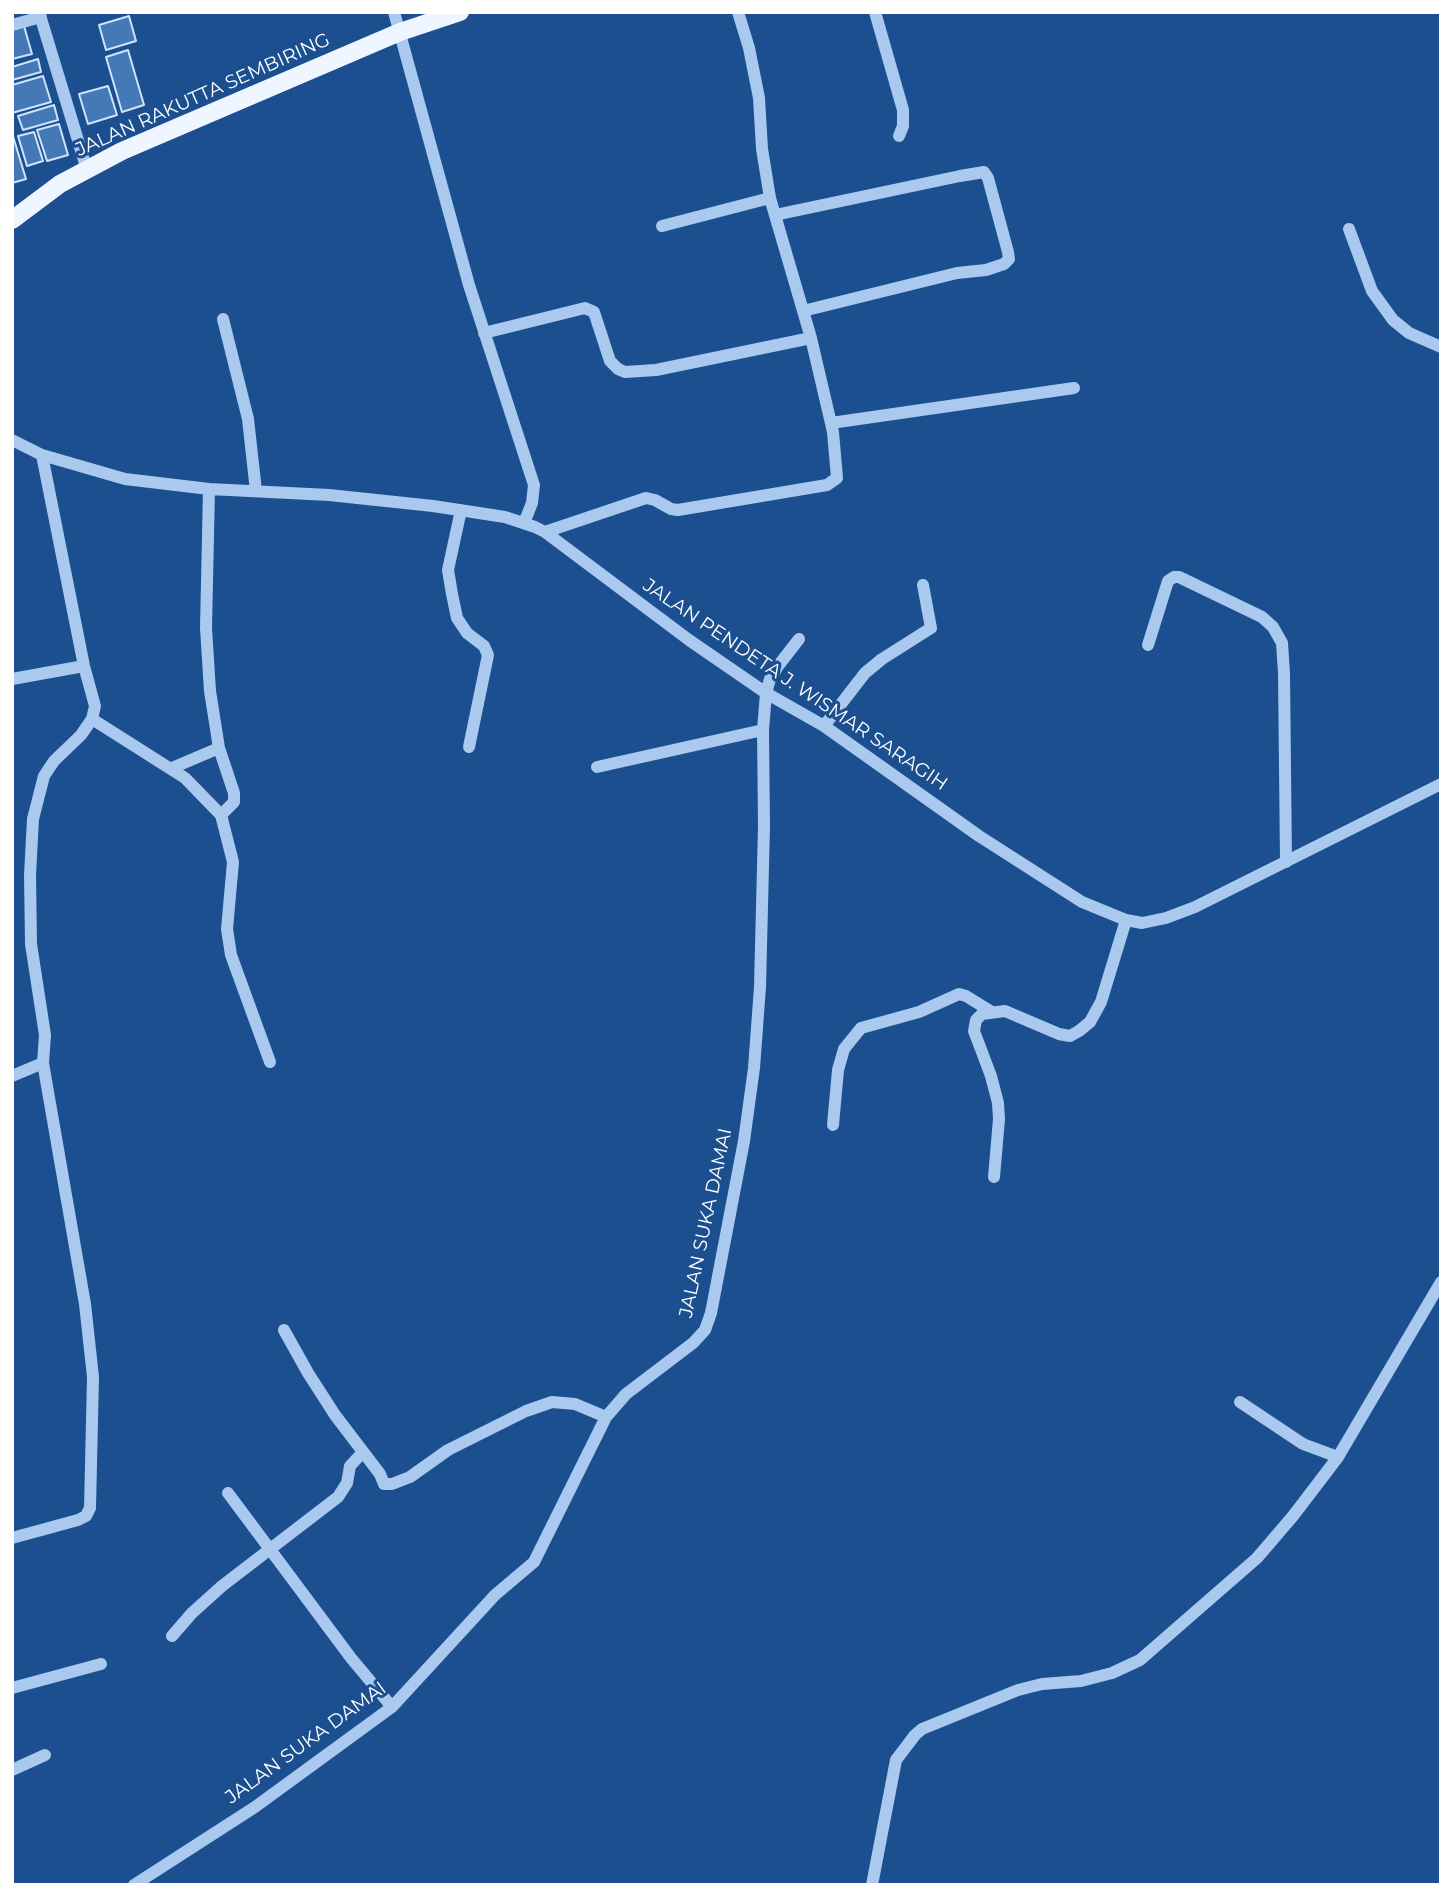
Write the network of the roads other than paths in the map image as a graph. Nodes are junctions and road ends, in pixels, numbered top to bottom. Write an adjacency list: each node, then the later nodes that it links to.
1 (394, 12): 7 (street)
2 (460, 12): 7 (main road, JALAN RAKUTTA SEMBIRING)
3 (738, 12): 10 (street)
4 (875, 12): 8 (street)
5 (40, 15): 6 (street); 9 (street)
6 (12, 25)
7 (400, 32): 9 (main road, JALAN RAKUTTA SEMBIRING); 17 (street)
8 (899, 136)
9 (87, 170): 12 (main road, JALAN RAKUTTA SEMBIRING)
10 (770, 198): 11 (street); 13 (street)
11 (775, 215): 15 (street); 15 (street)
12 (12, 220)
13 (662, 226)
14 (1349, 229): 19 (street)
15 (803, 311): 18 (street)
16 (223, 319): 25 (street)
17 (484, 333): 18 (street); 27 (street)
18 (811, 338): 21 (street)
19 (1441, 347)
20 (1074, 388): 21 (street)
21 (831, 423): 28 (street)
22 (12, 440): 23 (street, JALAN PENDETA J. WISMAR SARAGIH)
23 (42, 455): 24 (street, JALAN PENDETA J. WISMAR SARAGIH); 32 (street)
24 (209, 489): 25 (street, JALAN PENDETA J. WISMAR SARAGIH); 39 (street)
25 (256, 491): 26 (street, JALAN PENDETA J. WISMAR SARAGIH)
26 (461, 510): 27 (street, JALAN PENDETA J. WISMAR SARAGIH); 38 (street)
27 (524, 523): 28 (street, JALAN PENDETA J. WISMAR SARAGIH)
28 (545, 531): 34 (street, JALAN PENDETA J. WISMAR SARAGIH)
29 (923, 585): 36 (street)
30 (799, 639): 34 (street)
31 (1149, 645): 44 (street)
32 (83, 666): 33 (street); 35 (street)
33 (12, 679)
34 (766, 693): 36 (street, JALAN PENDETA J. WISMAR SARAGIH); 37 (street, JALAN SUKA DAMAI)
35 (92, 719): 41 (street); 48 (street)
36 (824, 726): 45 (street, JALAN PENDETA J. WISMAR SARAGIH)
37 (763, 730): 40 (street); 55 (street, JALAN SUKA DAMAI)
38 (469, 747)
39 (219, 748): 41 (street); 43 (street)
40 (597, 767)
41 (172, 768): 43 (street)
42 (1441, 784): 44 (street, JALAN PENDETA J. WISMAR SARAGIH)
43 (221, 815): 47 (street)
44 (1286, 862): 45 (street, JALAN PENDETA J. WISMAR SARAGIH)
45 (1126, 920): 46 (street)
46 (992, 1012): 50 (street); 51 (street)
47 (270, 1062)
48 (43, 1063): 49 (street); 59 (street)
49 (12, 1076)
50 (833, 1125)
51 (994, 1177)
52 (1441, 1282): 57 (street)
53 (284, 1330): 56 (street)
54 (1240, 1402): 57 (street)
55 (606, 1417): 56 (street); 64 (street, JALAN SUKA DAMAI)
56 (363, 1452): 60 (street)
57 (1338, 1457): 68 (street)
58 (229, 1493): 60 (street)
59 (12, 1538)
60 (271, 1548): 61 (street); 64 (street)
61 (172, 1636)
62 (101, 1664): 63 (street)
63 (12, 1688)
64 (391, 1707): 67 (street, JALAN SUKA DAMAI)
65 (45, 1755): 66 (street)
66 (12, 1770)
67 (134, 1885)
68 (873, 1885)

